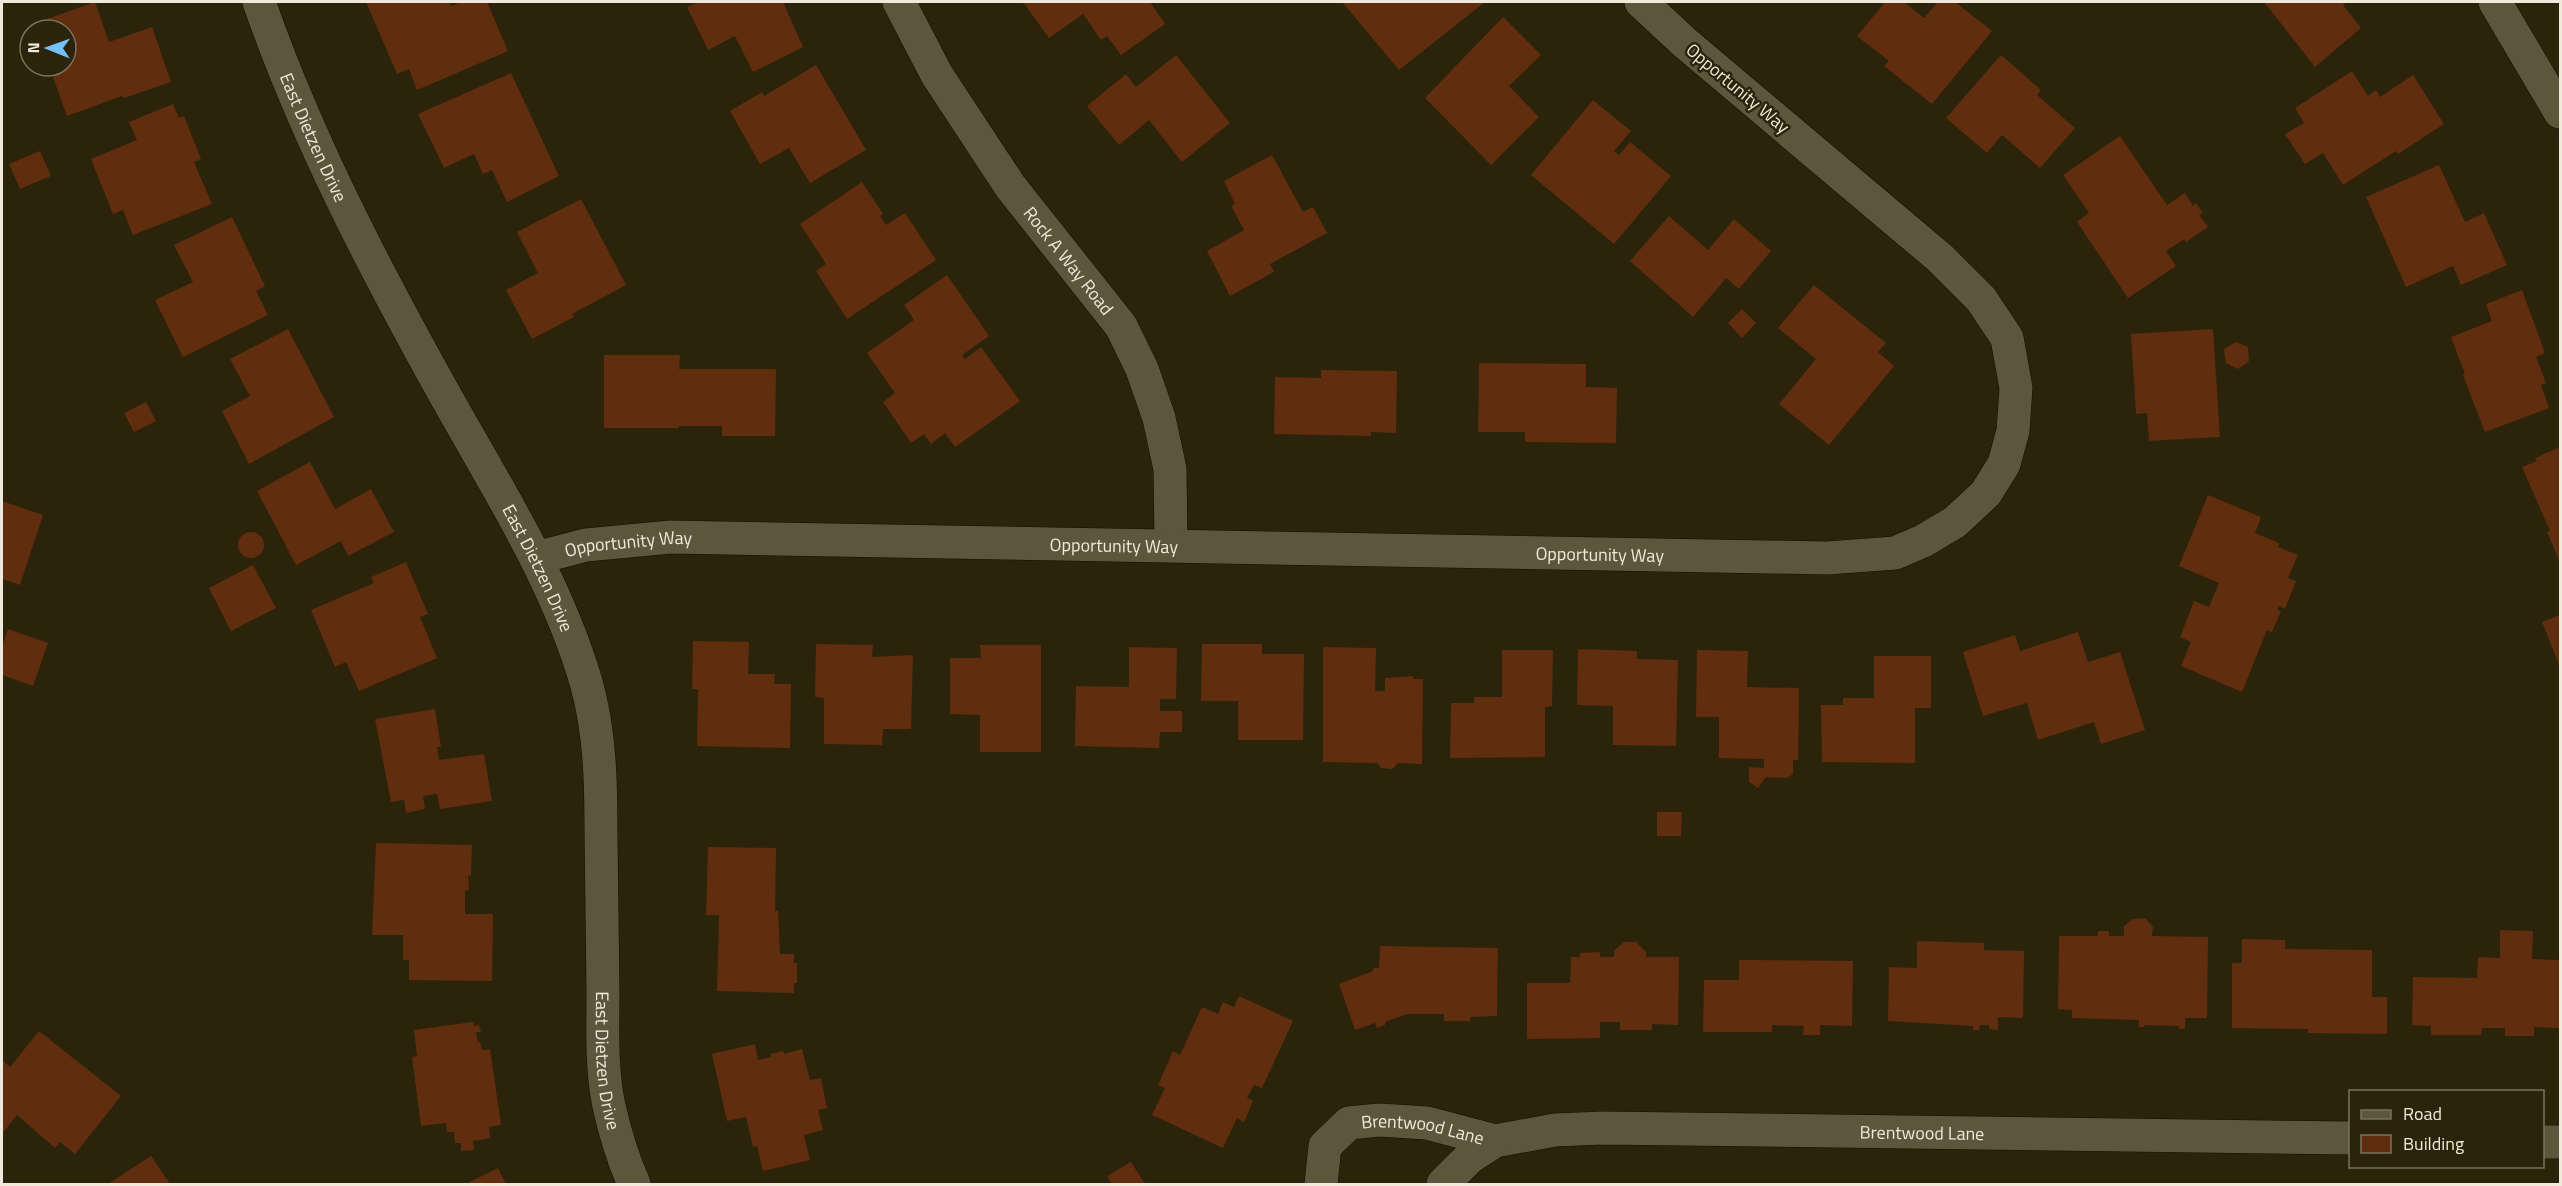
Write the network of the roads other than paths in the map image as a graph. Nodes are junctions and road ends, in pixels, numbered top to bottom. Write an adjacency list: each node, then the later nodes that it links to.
1 (260, 2): 7 (street, East Dietzen Drive)
2 (899, 2): 6 (street, Rock A Way Road)
3 (1641, 2): 6 (street, Opportunity Way)
4 (2495, 2): 5 (street)
5 (2560, 112)
6 (1171, 545): 7 (street, Opportunity Way)
7 (536, 558): 12 (street, East Dietzen Drive)
8 (2349, 1138): 9 (street, Brentwood Lane)
9 (1495, 1142): 13 (street, Brentwood Lane); 14 (street, Brentwood Lane)
10 (2544, 1142): 11 (street)
11 (2560, 1142)
12 (634, 1185)
13 (1321, 1185)
14 (1443, 1185)

